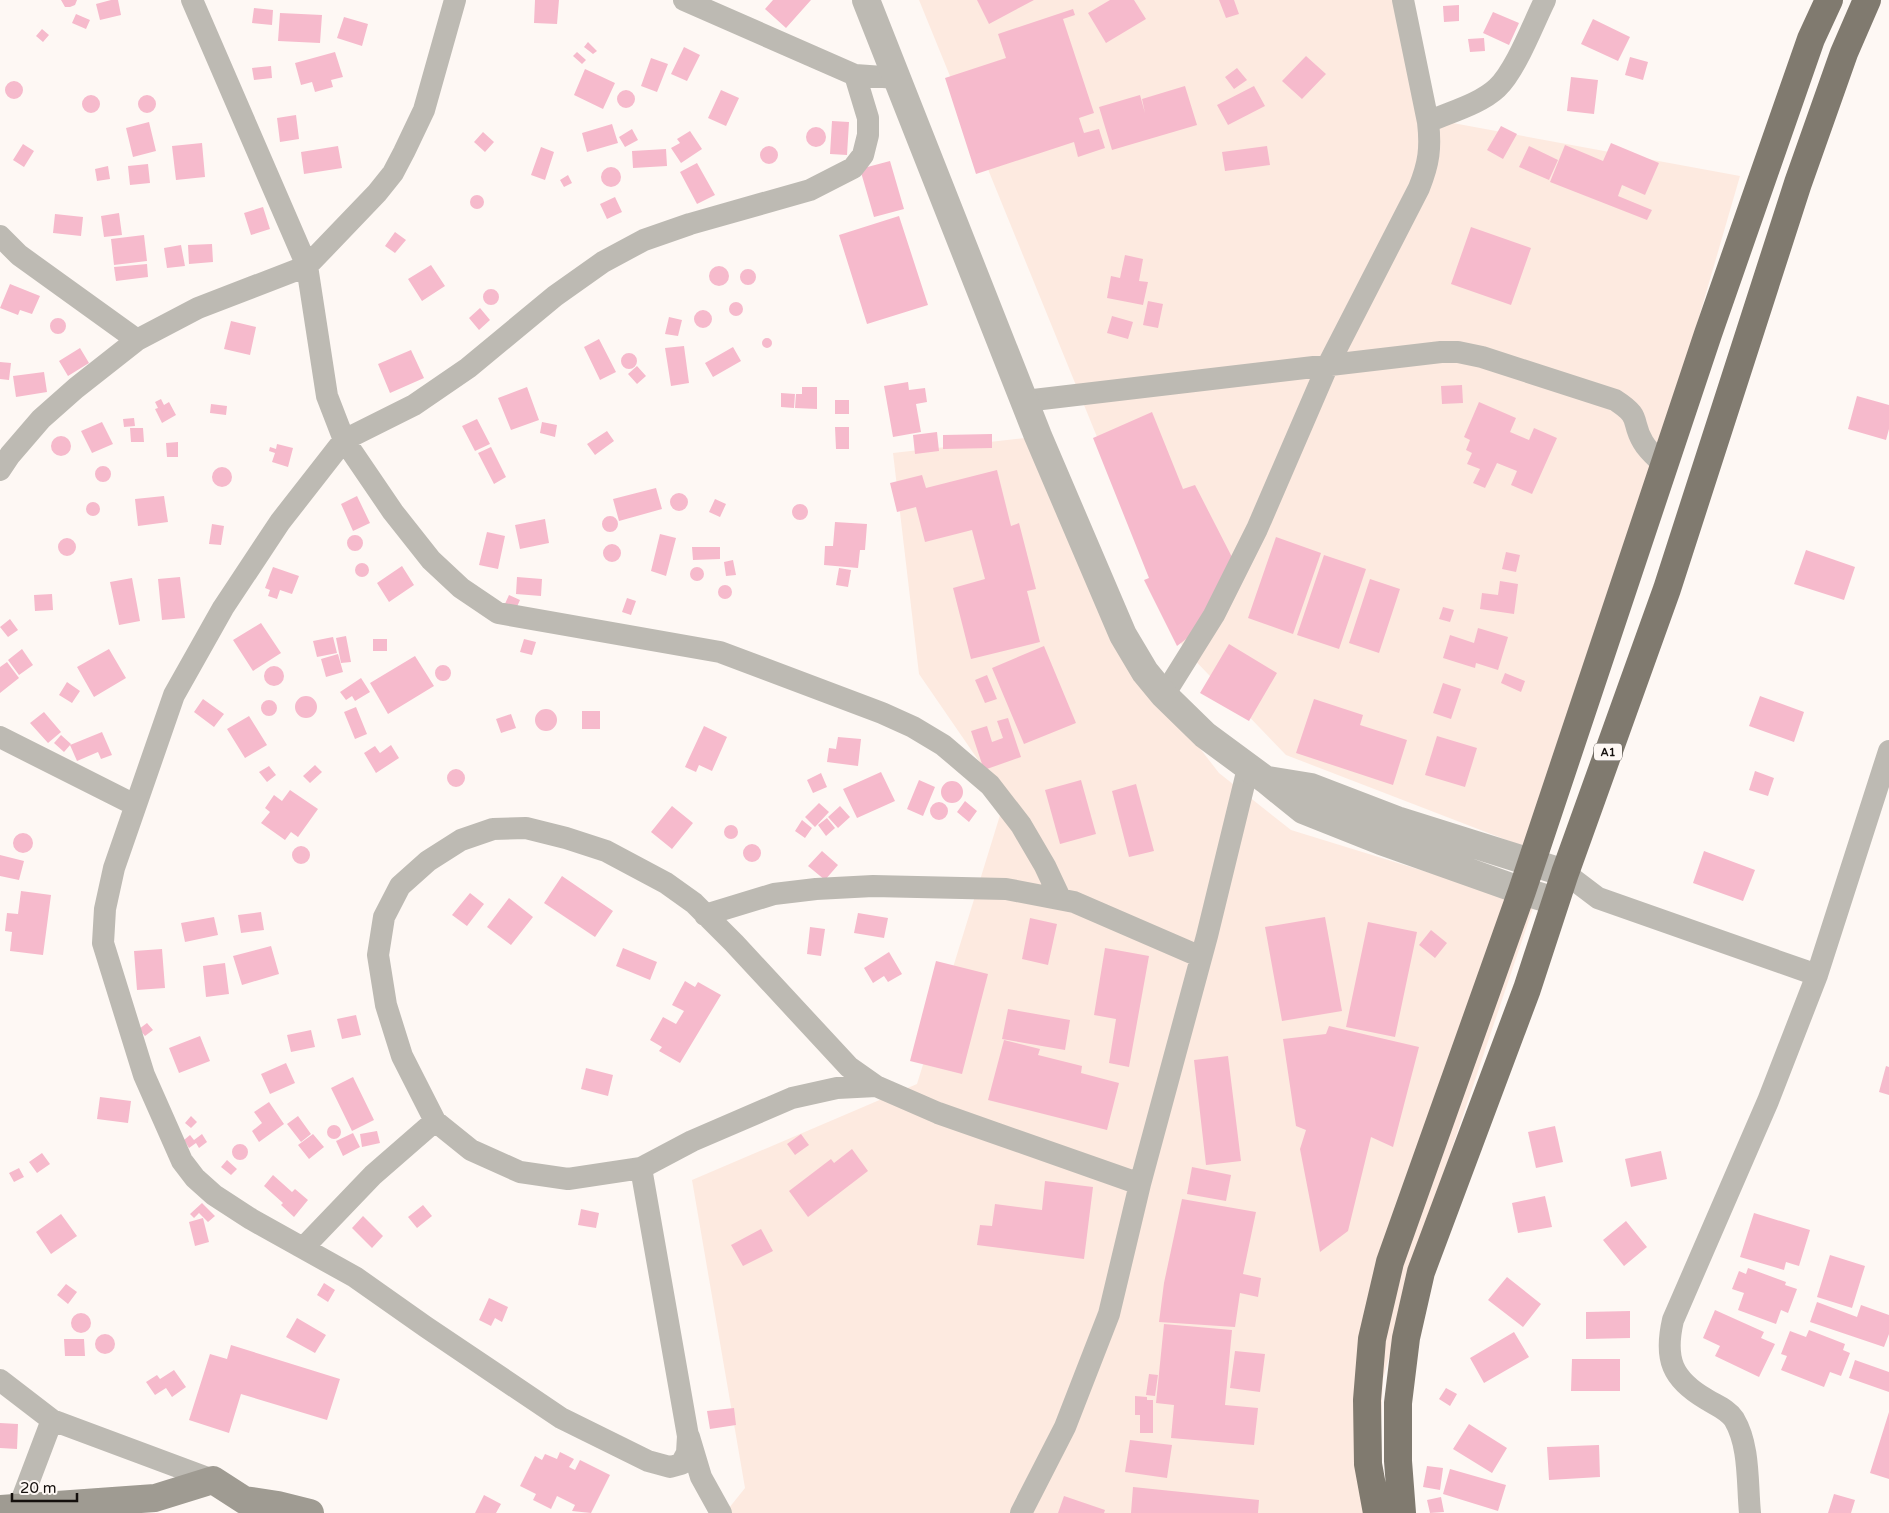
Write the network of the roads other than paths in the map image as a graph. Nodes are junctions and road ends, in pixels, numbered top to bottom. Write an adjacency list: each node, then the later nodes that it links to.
1 (192, 0): 13 (street)
2 (455, 0): 13 (street)
3 (684, 0): 9 (street)
4 (866, 0): 10 (street)
5 (1403, 0): 11 (street)
6 (1545, 0): 11 (street)
7 (1829, 0): 18 (highway)
8 (1867, 0): 26 (highway, A1)
9 (855, 75): 10 (street); 17 (street)
10 (897, 78): 16 (street)
11 (1428, 122): 15 (street)
12 (0, 236): 14 (street)
13 (307, 266): 14 (street); 17 (street)
14 (138, 340): 19 (street)
15 (1327, 367): 16 (street); 18 (street); 20 (street)
16 (1025, 401): 20 (street)
17 (344, 440): 24 (street); 28 (street)
18 (1665, 466): 25 (highway)
19 (0, 470)
20 (1164, 694): 23 (street)
21 (0, 736): 24 (street)
22 (1889, 751): 33 (street)
23 (1257, 774): 25 (street); 27 (street); 32 (street)
24 (135, 805): 38 (street)
25 (1532, 862): 26 (street); 27 (highway)
26 (1565, 873): 29 (street); 30 (highway, A1)
27 (1522, 892): 30 (street); 48 (highway)
28 (1060, 898): 31 (street); 32 (street)
29 (1598, 898): 30 (street); 33 (street)
30 (1555, 901): 49 (highway, A1)
31 (705, 915): 34 (street); 35 (street)
32 (1201, 957): 37 (street)
33 (1817, 976): 50 (street)
34 (876, 1086): 36 (street); 37 (street)
35 (436, 1122): 36 (street); 38 (street)
36 (641, 1168): 41 (street)
37 (1140, 1184): 47 (street)
38 (303, 1248): 41 (street)
39 (0, 1380): 40 (street)
40 (52, 1420): 42 (street); 44 (street)
41 (688, 1436): 46 (street)
42 (213, 1480): 43 (main road); 45 (main road)
43 (157, 1505): 44 (main road)
44 (9, 1508)
45 (310, 1513)
46 (721, 1513)
47 (1021, 1513)
48 (1377, 1513)
49 (1402, 1513)
50 (1750, 1513)

